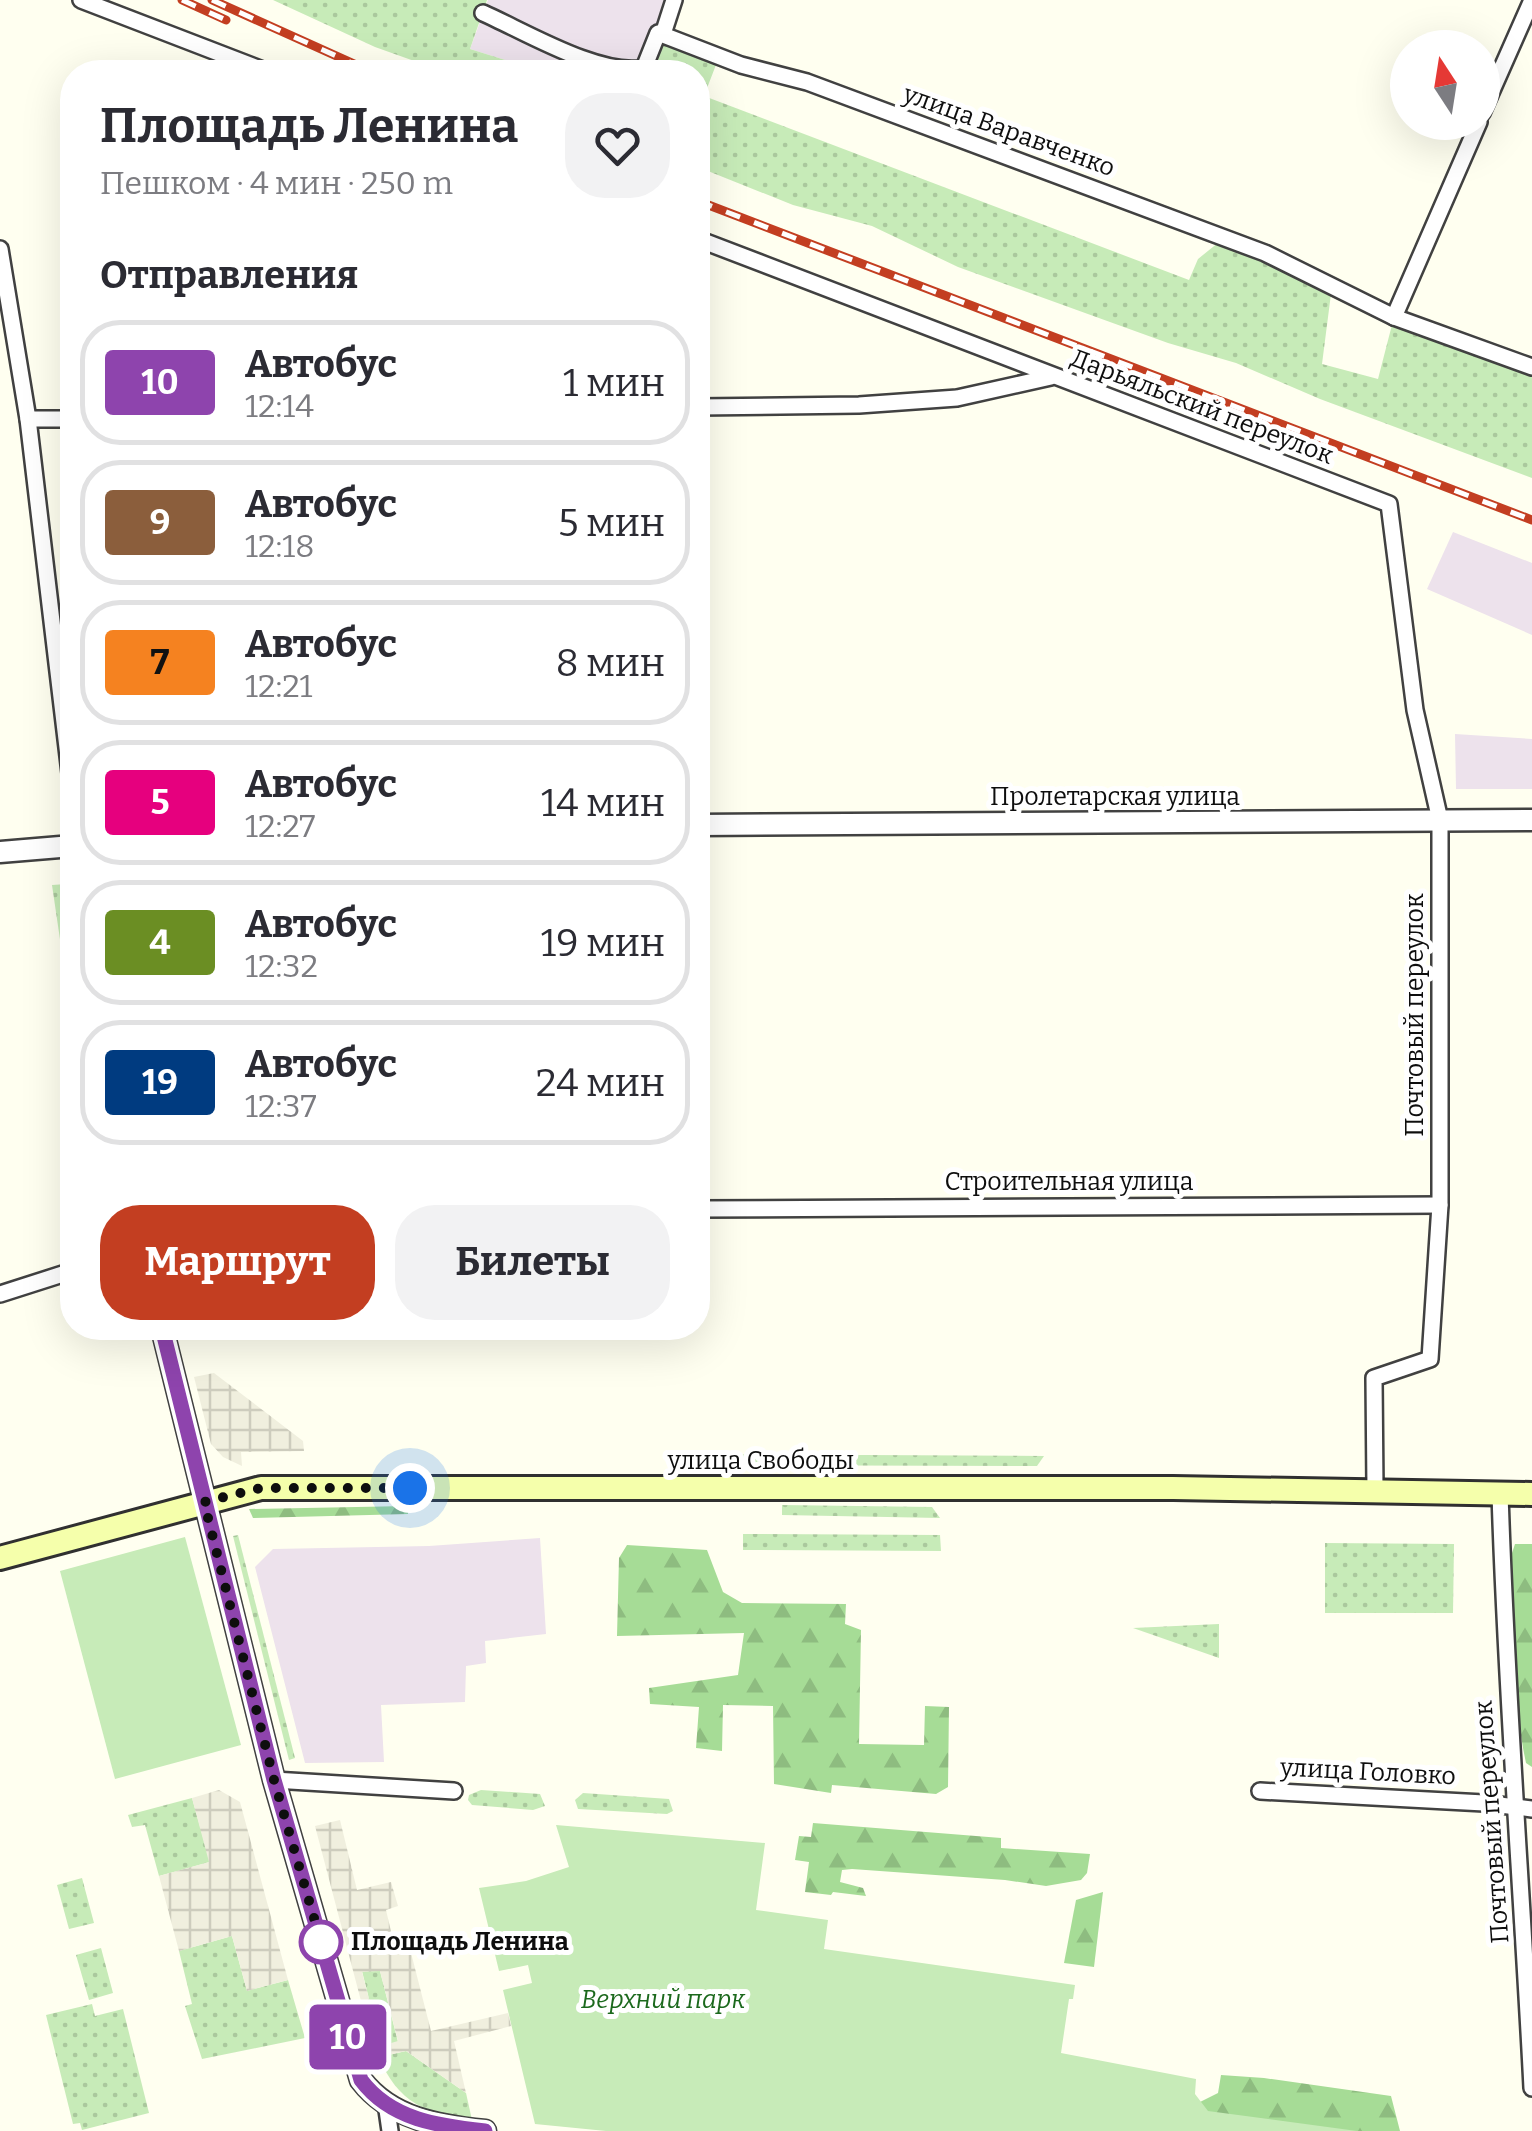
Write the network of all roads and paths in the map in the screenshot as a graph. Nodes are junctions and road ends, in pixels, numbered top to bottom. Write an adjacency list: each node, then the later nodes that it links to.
1 (81, 0): 6 (street)
2 (674, 0): 5 (street)
3 (1532, 0): 9 (street)
4 (483, 13): 7 (street)
5 (663, 34): 8 (street); 13 (street, улица Варавченко)
6 (237, 60)
7 (592, 60)
8 (647, 60)
9 (1500, 73)
10 (1470, 140): 13 (street)
11 (710, 244): 15 (street)
12 (0, 249): 18 (street)
13 (1394, 316): 14 (street, улица Варавченко)
14 (1532, 367)
15 (1052, 377): 16 (street, Дарьяльский переулок); 19 (street, Дарьяльский переулок)
16 (710, 407)
17 (60, 418): 18 (street)
18 (28, 419): 20 (street)
19 (1388, 504): 21 (street, Почтовый переулок)
20 (60, 689)
21 (1440, 820): 22 (street, Пролетарская улица); 23 (street, Пролетарская улица); 26 (street, Почтовый переулок)
22 (1532, 820)
23 (710, 825)
24 (60, 847): 25 (street)
25 (0, 852)
26 (1440, 1205): 27 (street, Строительная улица); 31 (street, Почтовый переулок)
27 (710, 1208)
28 (60, 1275): 29 (street)
29 (0, 1294)
30 (165, 1340): 34 (street)
31 (1375, 1490): 32 (main road, улица Свободы); 34 (main road, улица Свободы)
32 (1500, 1493): 33 (main road, улица Свободы); 39 (street, Почтовый переулок)
33 (1532, 1494)
34 (204, 1502): 35 (main road, улица Свободы); 36 (street)
35 (0, 1558)
36 (274, 1780): 37 (street); 41 (street)
37 (454, 1791)
38 (1260, 1792): 39 (street, улица Головко)
39 (1525, 1809): 40 (street, Почтовый переулок)
40 (1532, 2088)
41 (386, 2103): 42 (street); 43 (street)
42 (454, 2130): 44 (street)
43 (390, 2131)
44 (484, 2131)

